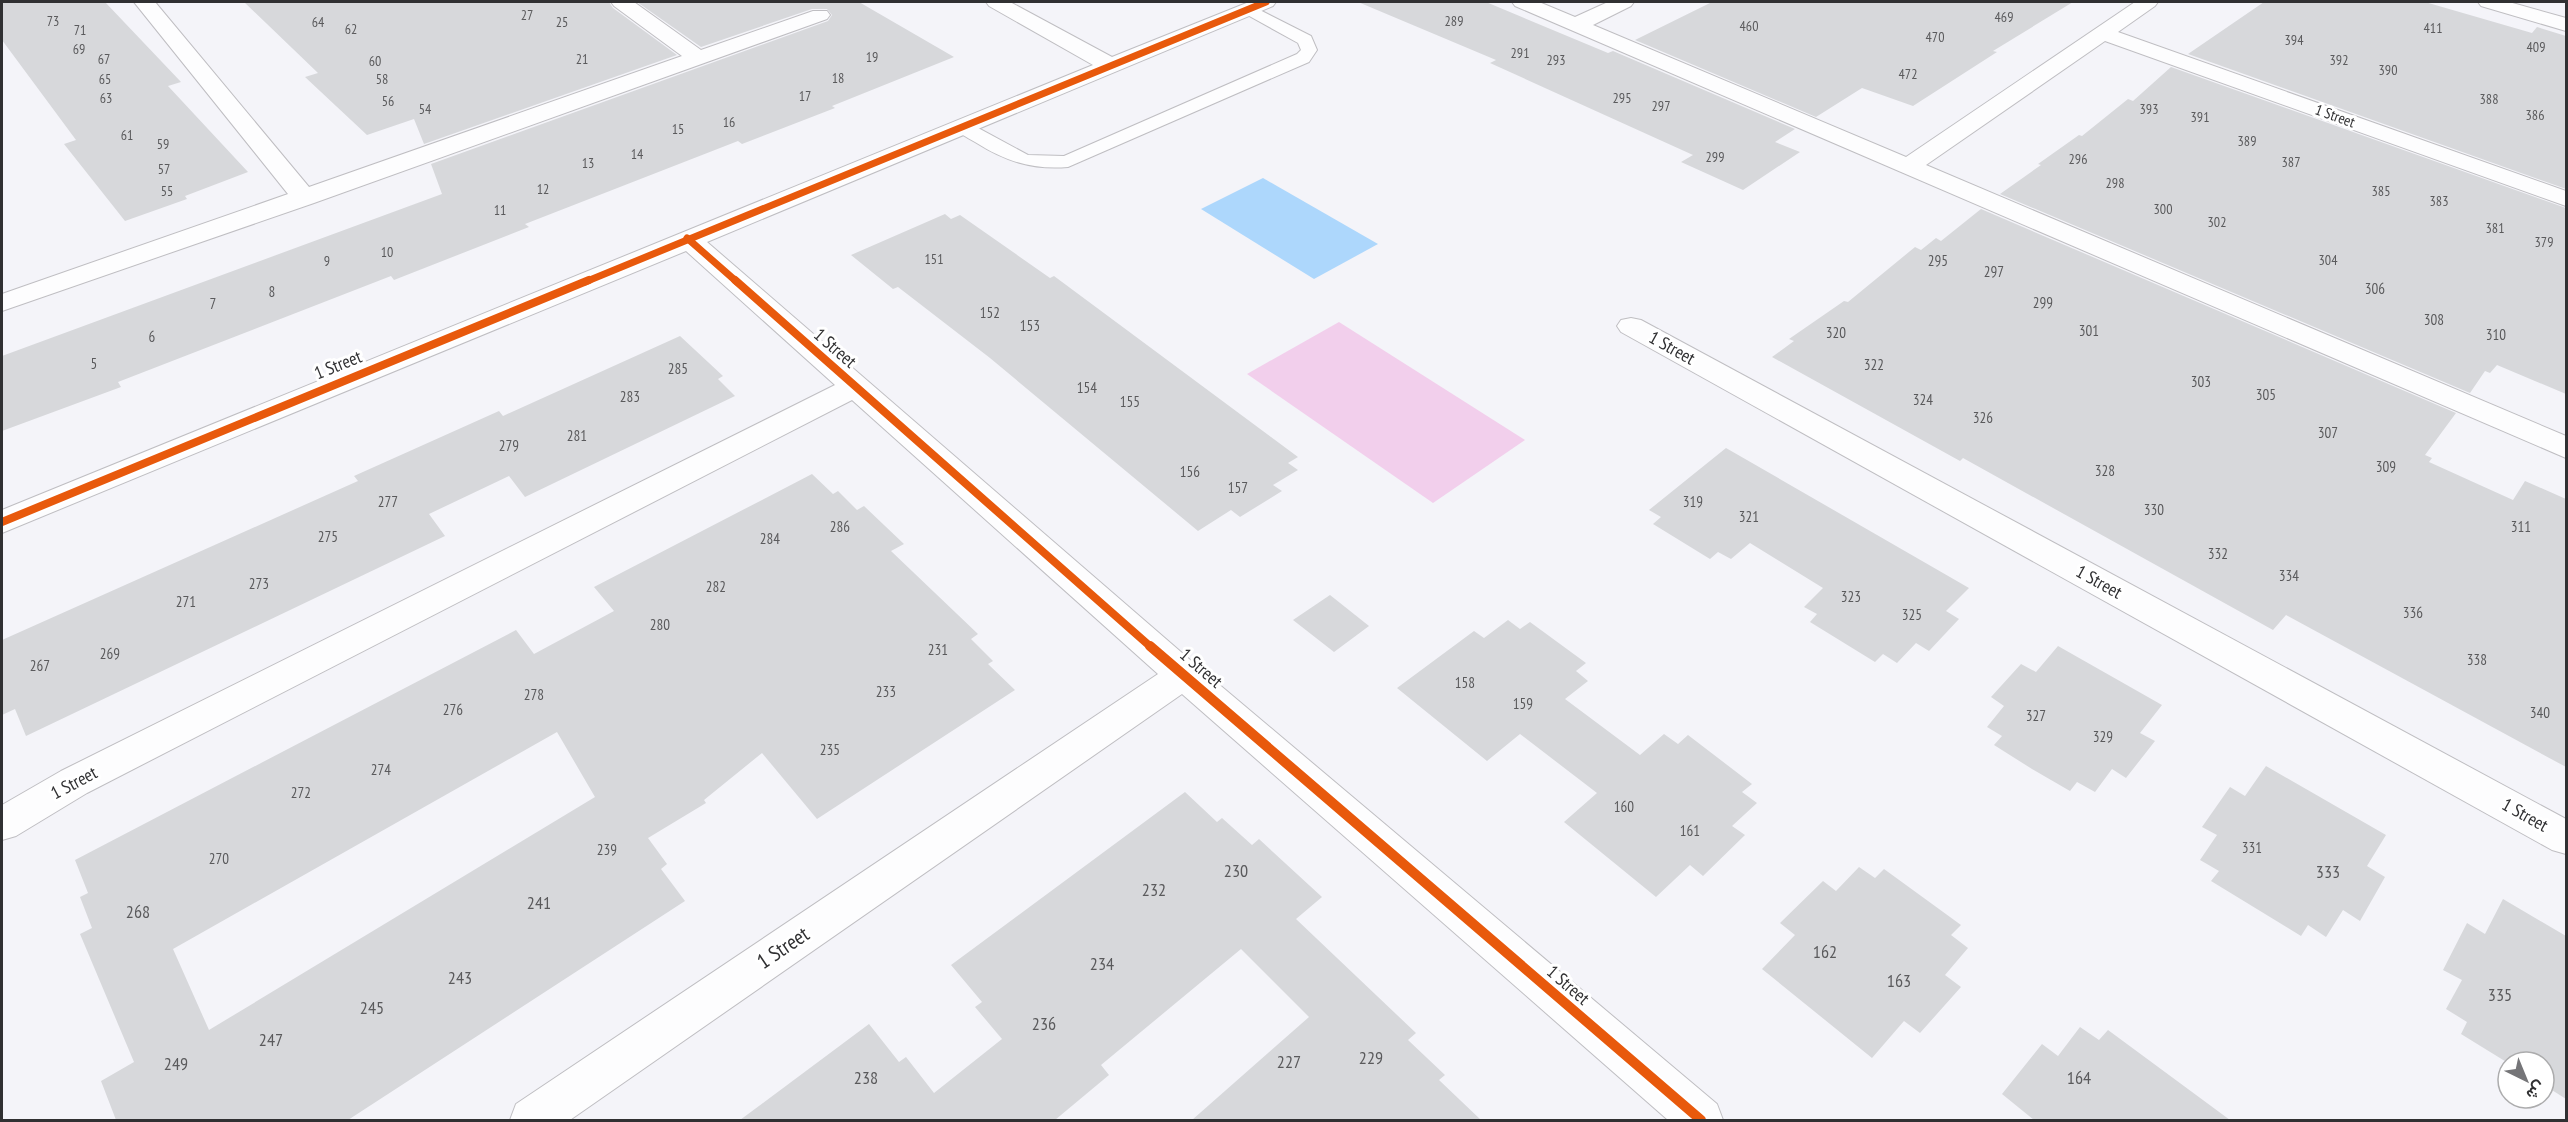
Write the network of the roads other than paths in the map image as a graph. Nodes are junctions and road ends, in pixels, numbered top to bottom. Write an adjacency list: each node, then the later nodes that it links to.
1 (144, 2): 17 (street)
2 (621, 2): 13 (street)
3 (996, 2): 14 (street)
4 (1522, 2): 10 (street)
5 (1623, 2): 10 (street)
6 (2148, 2): 12 (street)
7 (2488, 2): 11 (street)
8 (1257, 5): 14 (street, 1 Street); 15 (lane)
9 (820, 15): 13 (street)
10 (1577, 24): 16 (street)
11 (2566, 25)
12 (2104, 34): 16 (street); 18 (street, 1 Street)
13 (700, 59): 17 (street)
14 (1109, 66): 15 (street, 1 Street)
15 (961, 126): 19 (street, 1 Street)
16 (1909, 166): 23 (street)
17 (305, 198): 20 (street)
18 (2566, 199)
19 (687, 238): 22 (street, 1 Street); 24 (street, 1 Street)
20 (2, 303)
21 (1631, 326): 27 (street, 1 Street)
22 (854, 387): 25 (street, 1 Street); 26 (street, 1 Street)
23 (2566, 448)
24 (2, 522)
25 (1183, 675): 28 (street, 1 Street); 29 (street, 1 Street)
26 (2, 824)
27 (2566, 838)
28 (1697, 1119)
29 (532, 1120)

